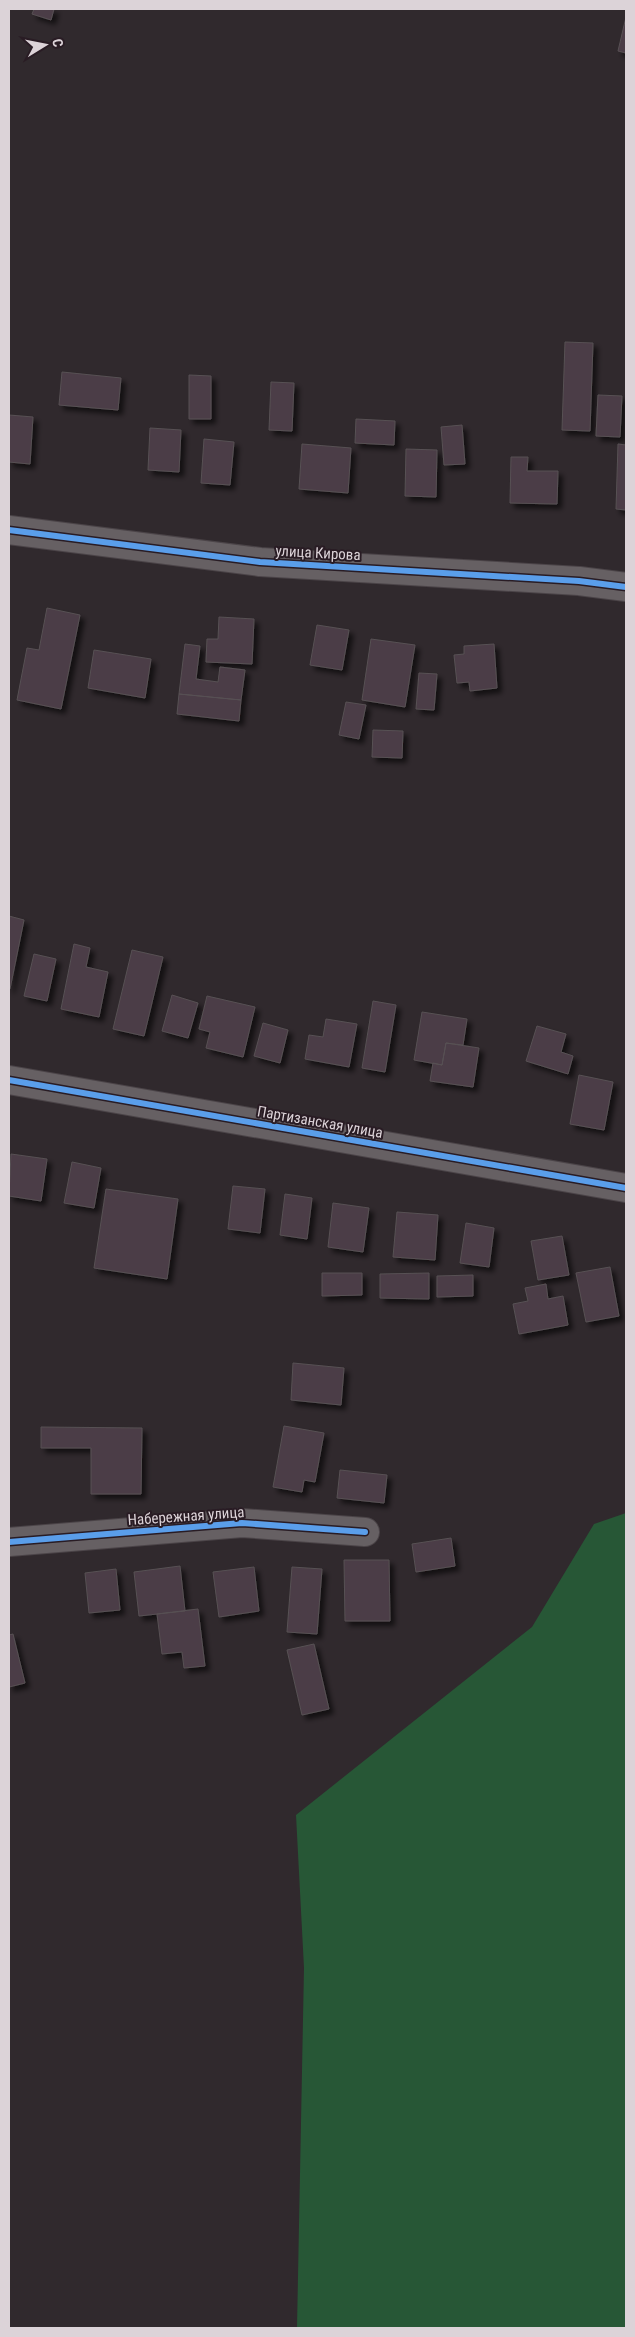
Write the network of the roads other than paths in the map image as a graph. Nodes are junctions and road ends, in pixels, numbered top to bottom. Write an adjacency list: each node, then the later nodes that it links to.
1 (9, 530): 2 (street, улица Кирова)
2 (626, 587)
3 (9, 1080): 4 (street, Партизанская улица)
4 (626, 1188)
5 (365, 1532): 6 (street, Набережная улица)
6 (9, 1542)

